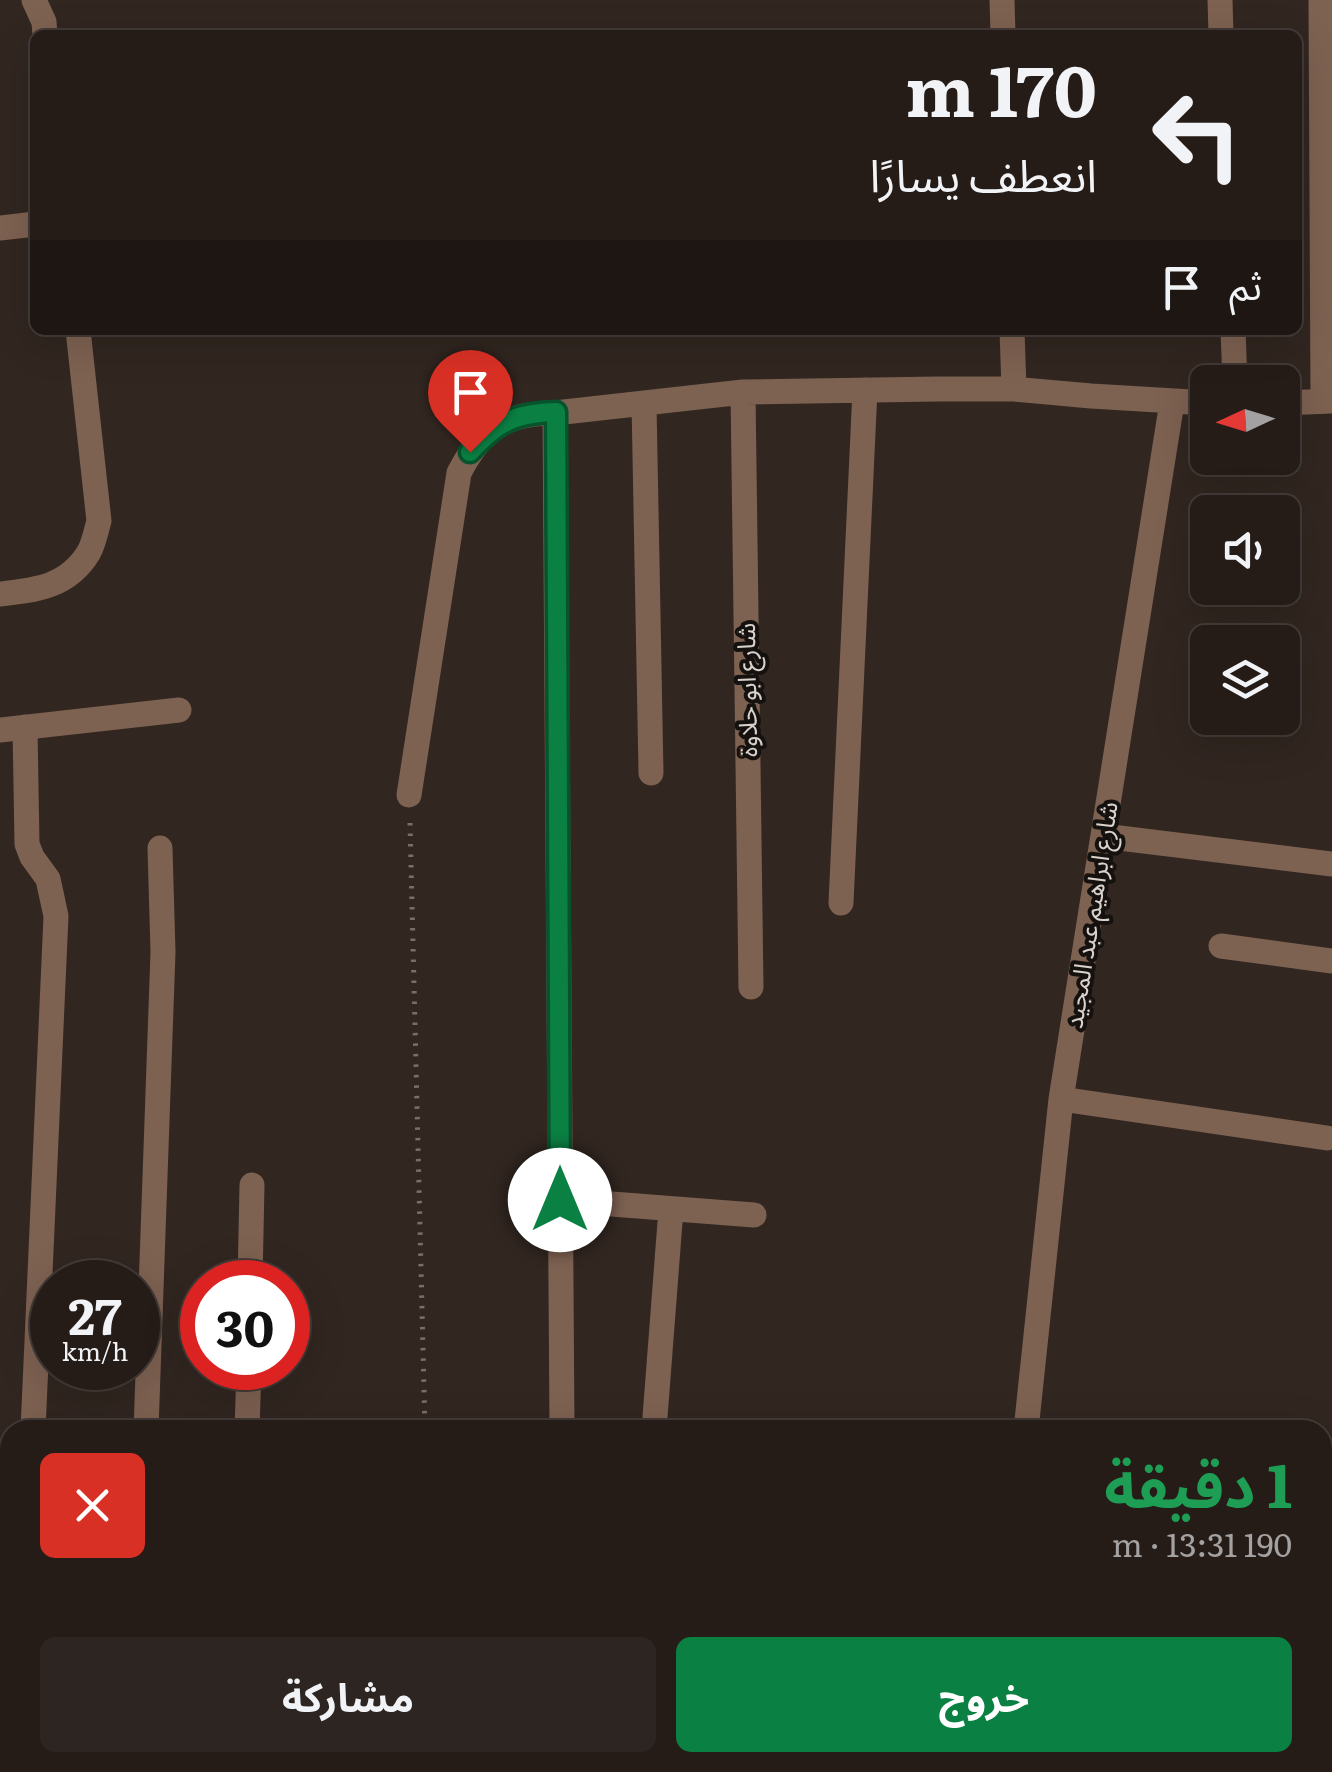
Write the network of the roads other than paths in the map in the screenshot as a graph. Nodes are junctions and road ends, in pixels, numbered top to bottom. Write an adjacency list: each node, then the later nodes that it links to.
1 (34, 0): 5 (street)
2 (1002, 0): 6 (street)
3 (1220, 0): 7 (street)
4 (1322, 0): 17 (street)
5 (45, 30)
6 (1003, 30)
7 (1221, 30)
8 (30, 225): 9 (street)
9 (0, 228)
10 (79, 335): 23 (street)
11 (1012, 335): 14 (street)
12 (1233, 335): 13 (street)
13 (1234, 365)
14 (1014, 388): 15 (street); 18 (street)
15 (865, 390): 16 (street); 31 (street)
16 (743, 392): 21 (street); 34 (street, شارع ابو حلاوة)
17 (1328, 401): 20 (street)
18 (1172, 402): 19 (street); 28 (street, شارع ابراهيم عبد المجيد)
19 (1190, 402)
20 (1300, 402)
21 (644, 403): 22 (street); 26 (street)
22 (556, 412): 27 (street); 38 (street)
23 (0, 594)
24 (178, 710): 25 (street)
25 (12, 728): 43 (street)
26 (651, 772)
27 (409, 795)
28 (1103, 836): 30 (street); 35 (street, شارع ابراهيم عبد المجيد)
29 (160, 848): 44 (street)
30 (1332, 864)
31 (841, 903)
32 (1221, 946): 33 (street)
33 (1332, 962)
34 (751, 987)
35 (1061, 1099): 36 (street); 48 (street, شارع ابراهيم عبد المجيد)
36 (1328, 1138)
37 (252, 1185): 41 (street)
38 (560, 1200): 39 (street); 46 (street)
39 (671, 1209): 40 (street); 47 (street)
40 (754, 1215)
41 (250, 1260)
42 (248, 1390): 45 (street)
43 (33, 1420)
44 (146, 1420)
45 (247, 1420)
46 (562, 1420)
47 (655, 1420)
48 (1027, 1420)

